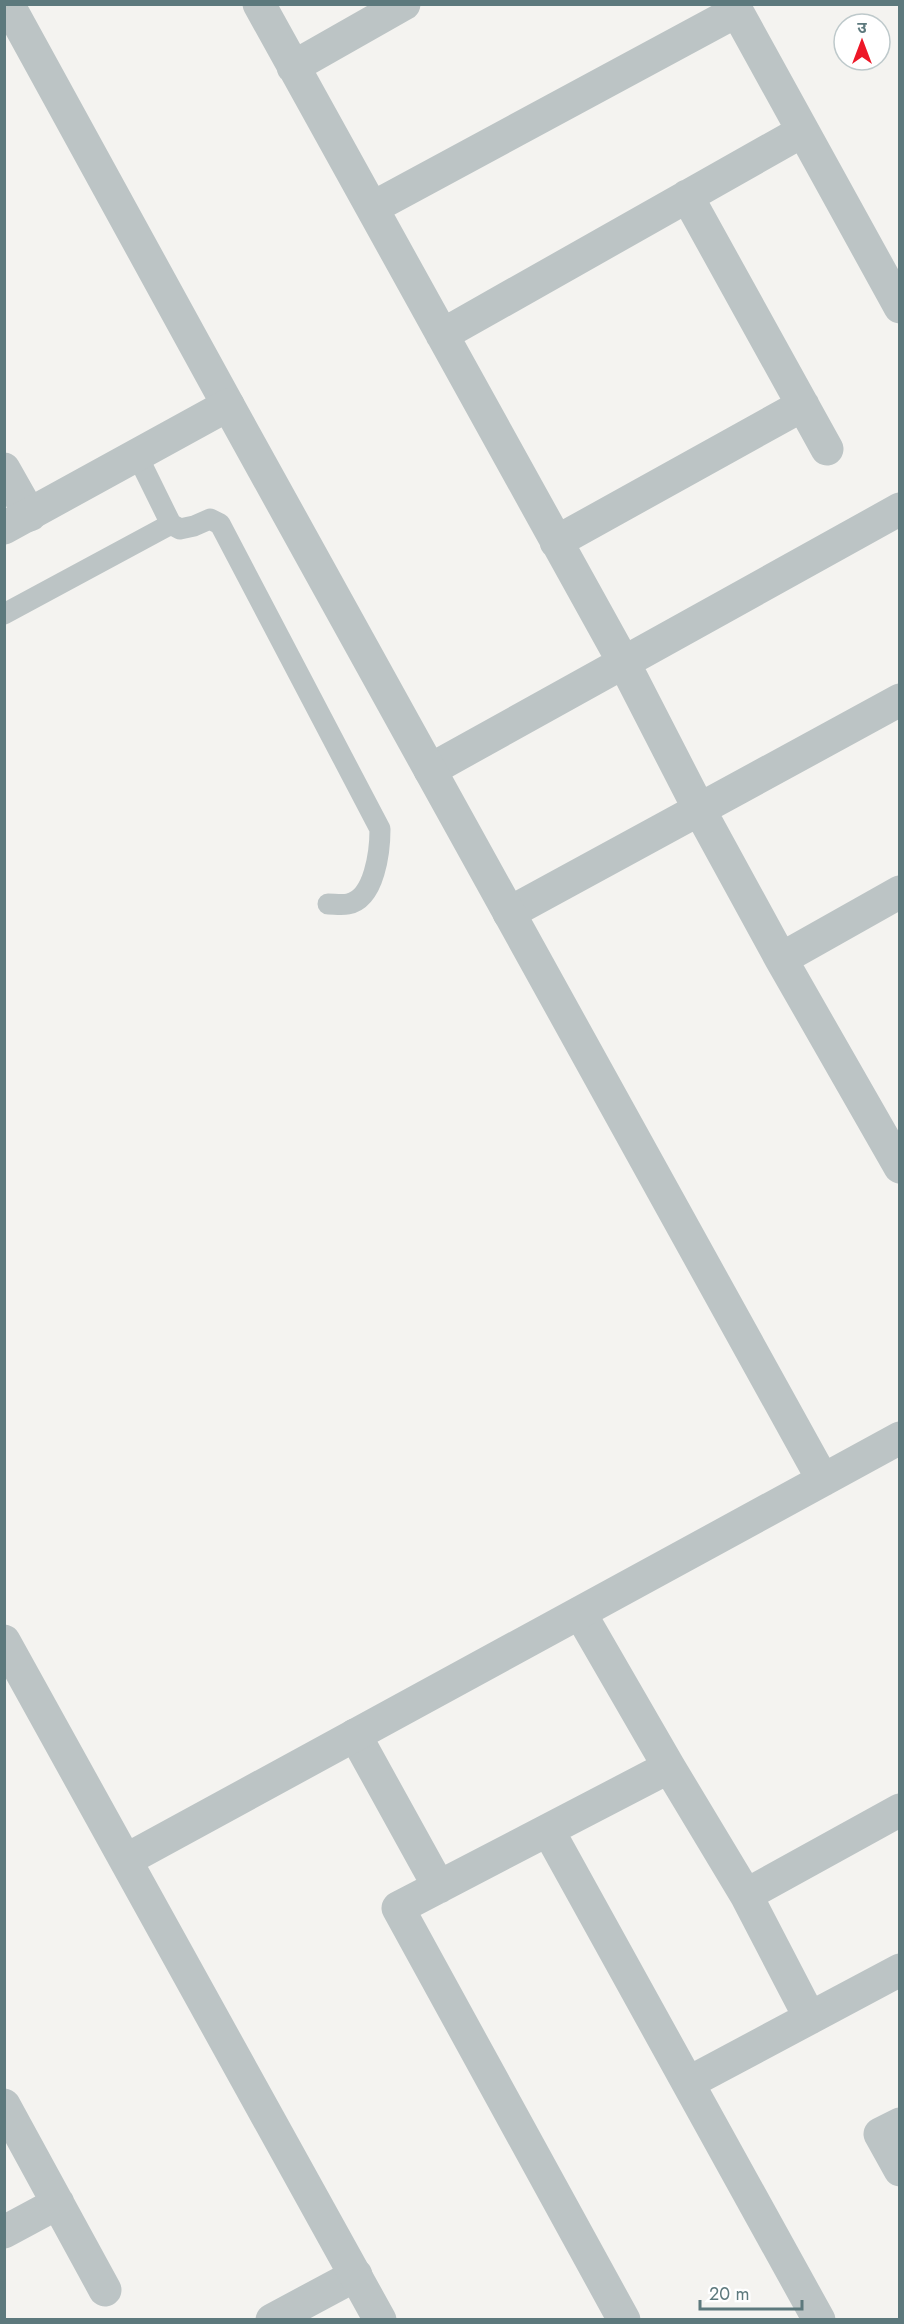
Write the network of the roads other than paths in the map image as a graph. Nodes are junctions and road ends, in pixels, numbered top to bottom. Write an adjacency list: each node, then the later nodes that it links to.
1 (8, 4): 11 (street)
2 (259, 4): 5 (street)
3 (405, 4): 5 (street)
4 (735, 8): 6 (street); 8 (street)
5 (293, 67): 8 (street)
6 (803, 131): 7 (street); 9 (street)
7 (687, 196): 10 (street); 12 (street)
8 (372, 208): 10 (street)
9 (900, 307)
10 (442, 335): 19 (street)
11 (228, 405): 14 (street); 23 (street)
12 (803, 405): 13 (street); 19 (street)
13 (827, 448)
14 (137, 455): 17 (street); 18 (lane)
15 (4, 469): 17 (street)
16 (900, 509): 21 (street)
17 (17, 521)
18 (171, 524): 20 (lane); 26 (lane)
19 (556, 542): 21 (street)
20 (4, 614)
21 (624, 663): 23 (street); 24 (street)
22 (900, 700): 24 (street)
23 (430, 771): 27 (street)
24 (699, 809): 27 (street); 28 (street)
25 (900, 892): 28 (street)
26 (328, 904)
27 (509, 913): 31 (street)
28 (781, 959): 29 (street)
29 (900, 1167)
30 (900, 1438): 31 (street)
31 (824, 1480): 32 (street)
32 (580, 1613): 34 (street); 35 (street)
33 (6, 1647): 38 (street)
34 (356, 1735): 38 (street); 39 (street)
35 (669, 1767): 37 (street); 40 (street)
36 (900, 1810): 40 (street)
37 (548, 1830): 39 (street); 43 (street)
38 (126, 1860): 49 (street)
39 (439, 1887): 53 (street)
40 (746, 1895): 42 (street)
41 (900, 1970): 42 (street)
42 (810, 2018): 43 (street)
43 (688, 2083): 54 (street)
44 (4, 2105): 47 (street)
45 (900, 2124): 46 (street)
46 (900, 2170)
47 (58, 2203): 48 (street); 50 (street)
48 (4, 2232)
49 (356, 2276): 51 (street); 52 (street)
50 (105, 2290)
51 (272, 2319)
52 (380, 2319)
53 (624, 2319)
54 (819, 2319)

